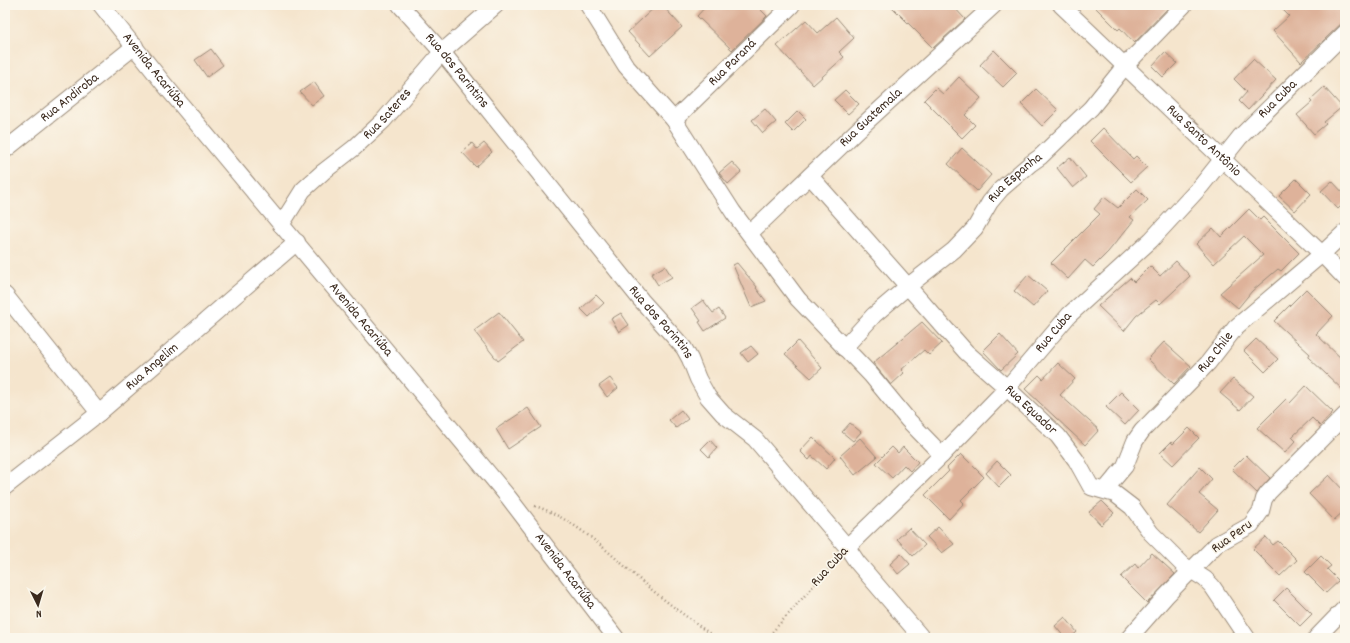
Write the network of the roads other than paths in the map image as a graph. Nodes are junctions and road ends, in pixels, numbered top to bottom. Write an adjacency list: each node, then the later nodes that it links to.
1 (101, 5): 10 (street, Avenida Acariúba)
2 (400, 5): 11 (street, Rua dos Parintins)
3 (496, 5): 11 (street, Rua Sateres)
4 (588, 5): 13 (street)
5 (792, 5): 13 (street, Rua Paraná)
6 (994, 5): 16 (street, Rua Guatemala)
7 (1061, 5): 12 (street, Rua Santo Antônio)
8 (1184, 5): 12 (street, Rua Espanha)
9 (1345, 33): 15 (street, Rua Cuba)
10 (134, 46): 14 (street, Rua Andiroba); 17 (street, Avenida Acariúba)
11 (442, 52): 17 (street, Rua Sateres); 32 (street, Rua dos Parintins)
12 (1124, 67): 15 (street, Rua Santo Antônio); 23 (street, Rua Espanha)
13 (674, 120): 19 (street)
14 (5, 150)
15 (1222, 160): 21 (street, Rua Santo Antônio); 26 (street, Rua Cuba)
16 (810, 176): 19 (street, Rua Guatemala); 23 (street, Rua Equador)
17 (281, 225): 20 (street, Avenida Acariúba)
18 (1345, 232): 21 (street, Rua Chile)
19 (750, 233): 25 (street)
20 (297, 242): 27 (street, Rua Angelim); 35 (street, Avenida Acariúba)
21 (1322, 254): 22 (street, Rua Santo Antônio); 31 (street, Rua Chile)
22 (1345, 278)
23 (907, 287): 25 (street, Rua Espanha); 26 (street, Rua Equador)
24 (5, 295): 27 (street)
25 (844, 348): 29 (street)
26 (1007, 388): 29 (street, Rua Cuba); 31 (street, Rua Equador)
27 (99, 414): 30 (street, Rua Angelim)
28 (1345, 415): 33 (street, Rua Peru)
29 (942, 455): 32 (street, Rua Cuba)
30 (5, 487)
31 (1105, 490): 33 (street, Rua Equador)
32 (847, 547): 36 (street, Rua dos Parintins)
33 (1192, 570): 37 (street, Rua Peru); 38 (street, Rua Equador)
34 (1345, 608): 39 (street)
35 (616, 638)
36 (922, 638)
37 (1129, 638)
38 (1247, 638)
39 (1316, 638)

